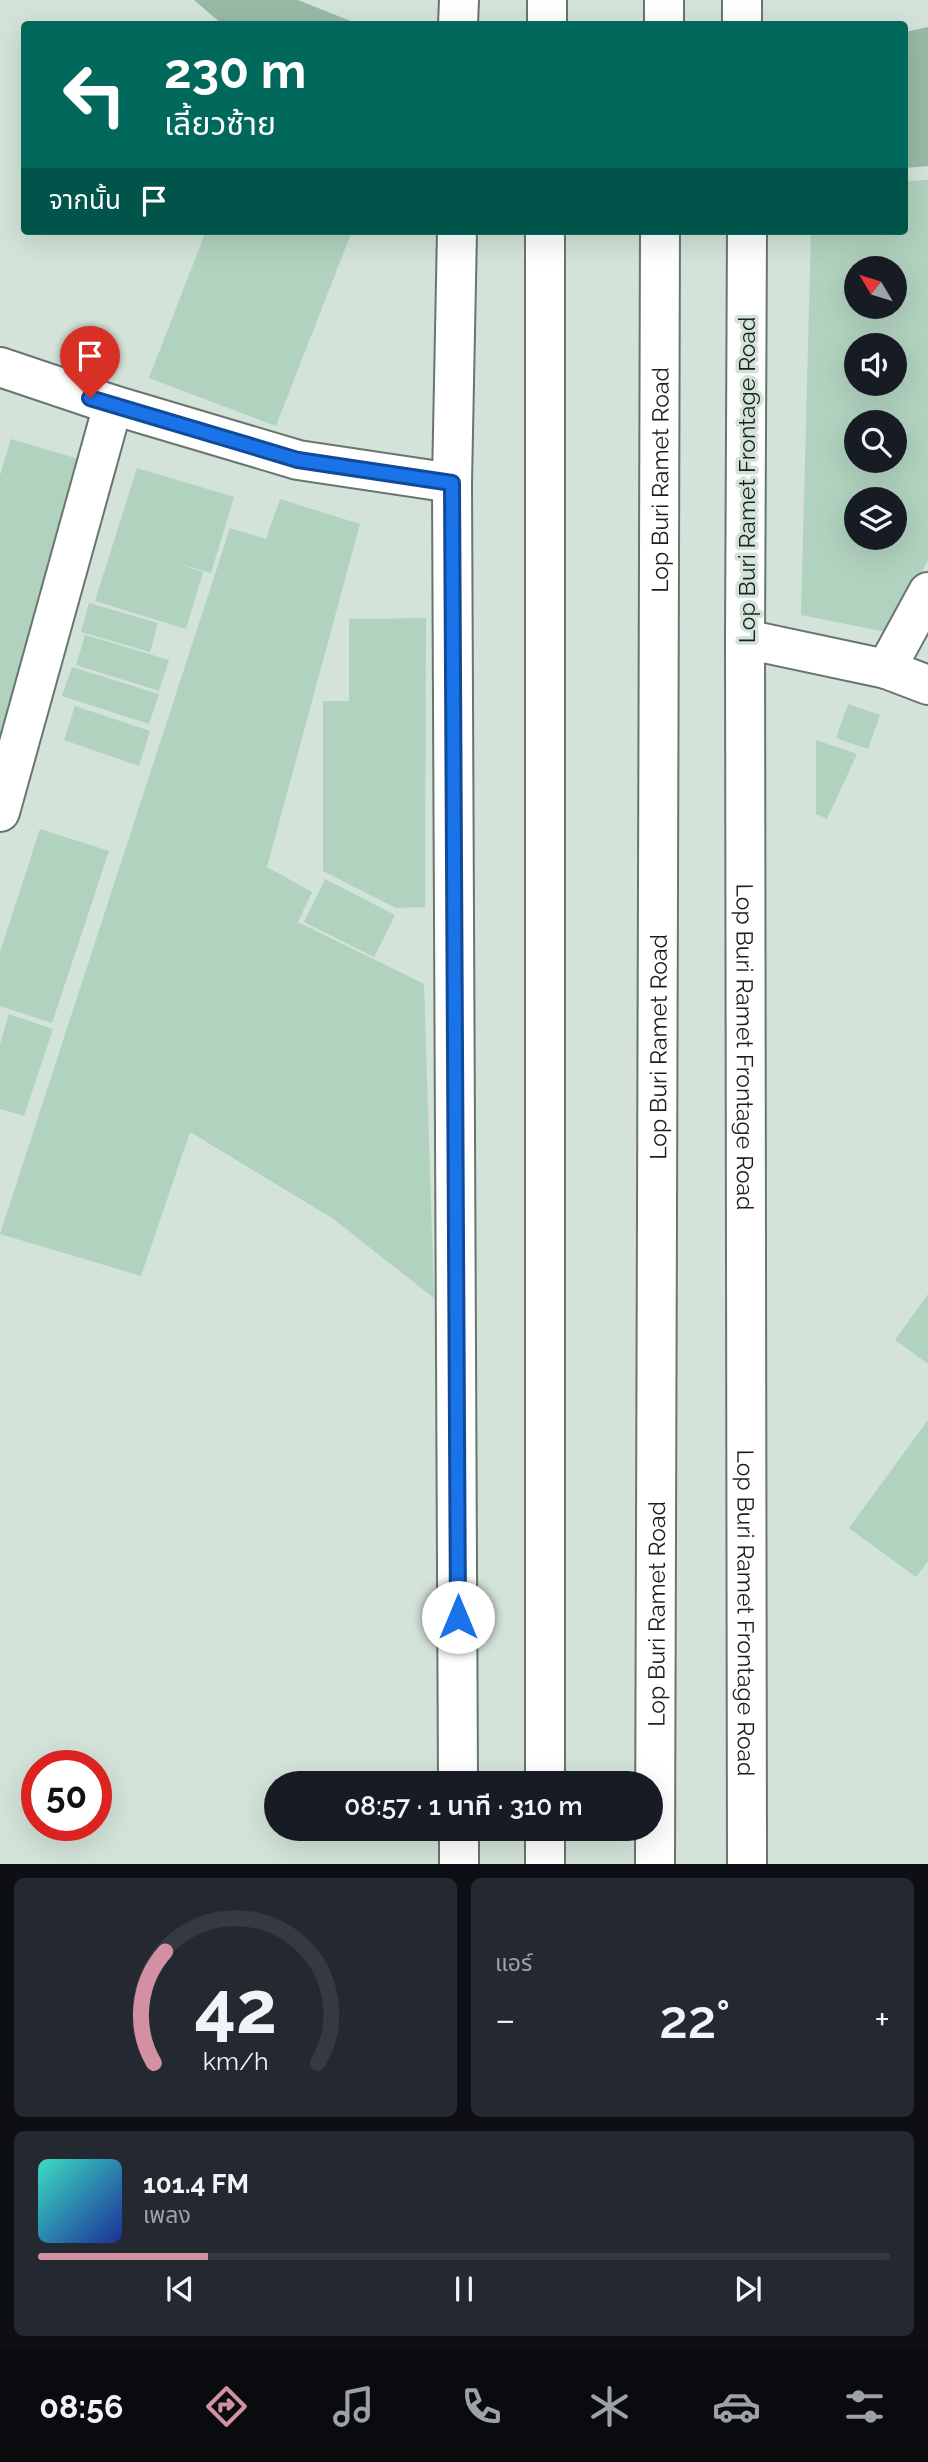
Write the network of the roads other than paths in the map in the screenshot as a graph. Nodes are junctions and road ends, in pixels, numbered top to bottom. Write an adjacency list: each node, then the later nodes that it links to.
1 (457, 235): 7 (main road)
2 (660, 235): 19 (main road, Lop Buri Ramet Road)
3 (747, 235): 9 (main road, Lop Buri Ramet Frontage Road)
4 (545, 236): 14 (main road)
5 (0, 367): 6 (main road)
6 (113, 405): 7 (main road); 12 (main road)
7 (452, 483): 13 (main road)
8 (928, 592): 10 (main road)
9 (745, 639): 10 (main road); 20 (main road, Lop Buri Ramet Frontage Road)
10 (886, 669): 11 (main road)
11 (928, 685)
12 (0, 812)
13 (458, 1771)
14 (545, 1771)
15 (459, 1841): 17 (main road)
16 (545, 1841): 18 (main road)
17 (459, 1864)
18 (545, 1864)
19 (655, 1864)
20 (747, 1864)

